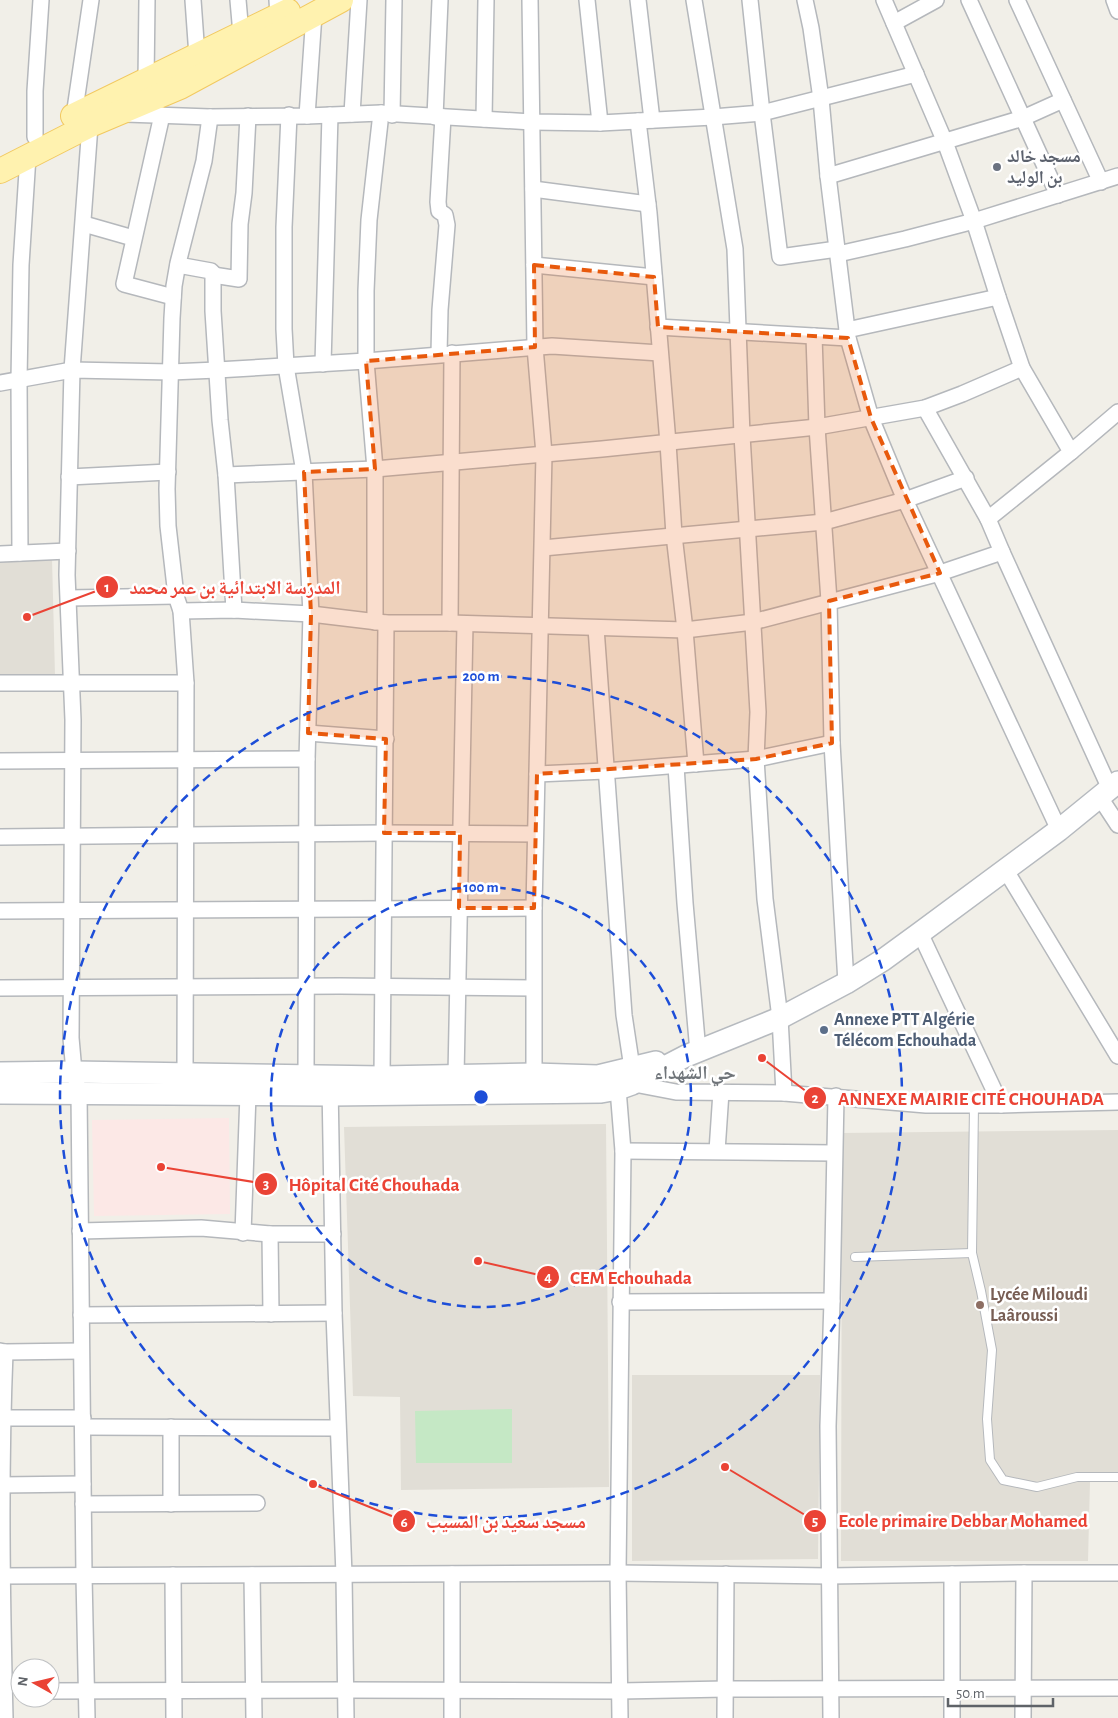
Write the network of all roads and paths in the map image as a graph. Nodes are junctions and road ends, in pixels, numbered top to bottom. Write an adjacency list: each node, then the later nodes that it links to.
1 (41, 0): 51 (street)
2 (91, 0): 46 (street)
3 (147, 0): 29 (street)
4 (193, 0): 27 (street)
5 (238, 0): 26 (street)
6 (341, 0): 22 (main road)
7 (359, 0): 34 (street)
8 (394, 0): 35 (street)
9 (440, 0): 42 (street)
10 (486, 0): 45 (street)
11 (530, 0): 48 (street)
12 (587, 0): 49 (street)
13 (638, 0): 47 (street)
14 (694, 0): 43 (street)
15 (750, 0): 32 (street)
16 (805, 0): 30 (street)
17 (884, 0): 25 (street)
18 (936, 0): 25 (street)
19 (969, 0): 44 (street)
20 (1017, 0): 31 (street)
21 (1114, 0): 24 (street)
22 (312, 7): 23 (main road); 26 (main road); 40 (street)
23 (278, 8): 26 (main road)
24 (1118, 11)
25 (894, 23): 28 (street)
26 (244, 42): 27 (main road); 33 (main road)
27 (197, 56): 29 (main road)
28 (916, 74): 30 (street); 50 (street)
29 (146, 81): 46 (main road)
30 (821, 99): 32 (street); 54 (street)
31 (1063, 100): 44 (street); 56 (street)
32 (762, 113): 43 (street); 63 (street)
33 (117, 114): 36 (street); 46 (main road)
34 (352, 114): 35 (street); 38 (street)
35 (387, 114): 42 (street); 77 (street)
36 (162, 115): 41 (street); 62 (street)
37 (288, 115): 39 (street); 40 (street); 79 (street)
38 (330, 115): 40 (street); 78 (street)
39 (248, 116): 41 (street); 66 (street)
40 (308, 116)
41 (210, 117): 64 (street)
42 (439, 117): 45 (street); 76 (street)
43 (713, 118): 47 (street); 71 (street)
44 (1023, 118): 50 (street); 58 (street)
45 (484, 119): 48 (street)
46 (82, 120): 51 (main road); 61 (street)
47 (645, 121): 49 (street); 59 (street)
48 (532, 122): 49 (street); 57 (street)
49 (600, 122)
50 (945, 142): 54 (street); 60 (street)
51 (31, 146): 52 (main road); 53 (main road); 84 (street)
52 (0, 154)
53 (0, 170)
54 (828, 176): 63 (street)
55 (1118, 176): 56 (street)
56 (1101, 182): 58 (street)
57 (534, 189): 59 (street); 65 (street)
58 (1058, 195): 60 (street)
59 (648, 204): 67 (street)
60 (974, 221): 63 (street); 69 (street)
61 (84, 224): 62 (street); 81 (street)
62 (133, 238): 68 (street)
63 (838, 251): 72 (street)
64 (178, 265): 66 (street); 68 (street)
65 (534, 266): 67 (street); 74 (street)
66 (213, 275): 82 (street)
67 (654, 277): 70 (street)
68 (173, 297): 83 (street)
69 (998, 297): 72 (street); 80 (street)
70 (658, 327): 71 (street); 75 (street)
71 (737, 330): 73 (street); 90 (street)
72 (847, 334): 73 (street); 88 (street)
73 (814, 336): 89 (street)
74 (535, 347): 75 (street); 76 (street); 93 (street)
75 (660, 353): 91 (street)
76 (446, 354): 77 (street); 94 (street)
77 (366, 361): 78 (street); 95 (street)
78 (323, 364): 79 (street)
79 (286, 366): 82 (street); 97 (street)
80 (1022, 368): 86 (street); 92 (street)
81 (72, 370): 83 (street); 84 (street); 99 (street)
82 (217, 370): 83 (street); 98 (street)
83 (171, 372): 96 (street)
84 (19, 380): 85 (street); 109 (street)
85 (0, 383)
86 (925, 408): 88 (street); 100 (street)
87 (1118, 412): 92 (street)
88 (871, 418): 89 (street); 101 (street)
89 (817, 427): 90 (street); 103 (street)
90 (742, 435): 91 (street); 104 (street)
91 (668, 443): 93 (street); 105 (street)
92 (1071, 452): 102 (street)
93 (544, 454): 94 (street); 106 (street)
94 (450, 462): 95 (street); 120 (street)
95 (375, 469): 97 (street); 119 (street)
96 (168, 472): 99 (street); 112 (street)
97 (304, 472): 98 (street); 117 (street)
98 (226, 475): 115 (street)
99 (70, 477): 107 (street)
100 (966, 478): 101 (street); 102 (street)
101 (905, 500): 103 (street); 111 (street)
102 (988, 519): 108 (street)
103 (824, 522): 104 (street); 114 (street)
104 (747, 529): 105 (street); 118 (street)
105 (674, 535): 106 (street); 123 (street)
106 (543, 548): 121 (street)
107 (68, 551): 109 (street); 113 (street)
108 (1002, 552): 111 (street); 139 (street)
109 (20, 553): 110 (street)
110 (0, 554)
111 (940, 573): 114 (street); 141 (street)
112 (176, 596): 113 (street); 116 (street)
113 (69, 598): 126 (street)
114 (829, 601): 118 (street); 129 (street)
115 (234, 610): 116 (street); 117 (street)
116 (181, 611): 125 (street)
117 (311, 614): 119 (street); 127 (street)
118 (753, 622): 123 (street); 131 (street)
119 (381, 623): 120 (street); 128 (street)
120 (458, 623): 121 (street); 143 (street)
121 (540, 626): 122 (street); 138 (street)
122 (596, 628): 123 (street); 137 (street)
123 (685, 630): 135 (street)
124 (0, 683): 126 (street)
125 (186, 683): 126 (street); 132 (street)
126 (72, 684): 134 (street)
127 (308, 733): 128 (street); 130 (street)
128 (386, 739): 142 (street)
129 (832, 743): 131 (street); 158 (street)
130 (307, 759): 132 (street); 144 (street)
131 (756, 759): 135 (street); 166 (street)
132 (186, 760): 134 (street); 146 (street)
133 (0, 761): 134 (street)
134 (73, 761): 147 (street)
135 (696, 764): 136 (street)
136 (676, 766): 137 (street); 167 (street)
137 (605, 771): 138 (street); 176 (street)
138 (537, 774): 145 (street)
139 (1109, 789): 140 (street); 141 (street)
140 (1118, 825)
141 (1059, 830): 149 (street)
142 (384, 833): 143 (street); 144 (street); 154 (street)
143 (460, 833): 145 (street); 150 (street)
144 (307, 834): 146 (street); 153 (street)
145 (535, 834): 151 (street)
146 (186, 835): 147 (street); 152 (street)
147 (74, 836): 148 (street); 156 (street)
148 (0, 837)
149 (1005, 869): 157 (street); 168 (street)
150 (459, 908): 151 (street); 154 (street); 162 (street)
151 (534, 908): 165 (street)
152 (185, 910): 153 (street); 156 (street); 160 (street)
153 (306, 910): 154 (street); 161 (street)
154 (382, 910): 159 (street)
155 (0, 911): 156 (street)
156 (72, 911): 164 (street)
157 (920, 933): 158 (street); 186 (street)
158 (846, 983): 166 (street)
159 (382, 986): 161 (street); 162 (street); 175 (street)
160 (185, 987): 161 (street); 164 (street); 171 (street)
161 (307, 987): 173 (street)
162 (458, 987): 165 (street); 174 (street)
163 (0, 988): 164 (street)
164 (72, 988): 169 (street)
165 (533, 988): 172 (street)
166 (780, 1018): 167 (street); 181 (street)
167 (692, 1054): 176 (street)
168 (1118, 1056)
169 (74, 1072): 170 (street); 171 (street); 180 (street)
170 (0, 1074)
171 (185, 1074): 173 (street)
172 (534, 1074): 174 (street); 176 (street)
173 (306, 1076): 177 (street)
174 (456, 1076): 175 (street)
175 (382, 1077): 177 (street)
176 (627, 1080): 177 (street); 178 (street); 187 (street)
177 (330, 1086): 182 (street); 193 (street)
178 (721, 1092): 181 (street); 188 (street)
179 (0, 1093): 180 (street)
180 (79, 1093): 182 (street); 190 (street)
181 (784, 1093): 183 (street)
182 (248, 1094): 191 (street)
183 (836, 1096): 185 (street); 189 (street)
184 (1118, 1102): 186 (street)
185 (974, 1105): 186 (street); 194 (lane)
186 (1001, 1105)
187 (623, 1151): 188 (street); 197 (street)
188 (717, 1152): 189 (street)
189 (834, 1153): 196 (street)
190 (80, 1231): 191 (street); 200 (street)
191 (243, 1233): 192 (street)
192 (270, 1234): 193 (street); 199 (street)
193 (332, 1234): 198 (street)
194 (972, 1253): 195 (lane); 207 (lane)
195 (855, 1257)
196 (832, 1301): 197 (street); 224 (street)
197 (620, 1302): 213 (street)
198 (334, 1313): 199 (street); 206 (street)
199 (270, 1314): 200 (street)
200 (81, 1315): 202 (street)
201 (2, 1351): 202 (street); 203 (street)
202 (81, 1351): 204 (street)
203 (2, 1418): 204 (street); 209 (street)
204 (83, 1423): 205 (street); 208 (street)
205 (171, 1427): 206 (street); 211 (street)
206 (337, 1428): 219 (street)
207 (1118, 1477)
208 (83, 1484): 209 (street); 210 (street)
209 (1, 1485): 220 (street)
210 (83, 1504): 211 (street); 221 (street)
211 (171, 1504): 212 (street)
212 (257, 1504)
213 (618, 1573): 216 (street); 217 (street); 235 (street)
214 (1024, 1573): 215 (street); 218 (street); 225 (street)
215 (1118, 1573)
216 (452, 1574): 219 (street); 230 (street)
217 (726, 1574): 224 (street); 227 (street)
218 (952, 1574): 224 (street); 228 (street)
219 (344, 1575): 223 (street); 229 (street)
220 (1, 1576): 221 (street); 236 (street)
221 (84, 1576): 222 (street); 233 (street)
222 (173, 1576): 223 (street); 237 (street)
223 (252, 1576): 234 (street)
224 (829, 1576): 231 (street)
225 (1023, 1688): 226 (street); 228 (street); 248 (street)
226 (1118, 1688)
227 (726, 1689): 231 (street); 235 (street); 245 (street)
228 (951, 1689): 231 (street); 247 (street)
229 (346, 1690): 230 (street); 234 (street); 242 (street)
230 (452, 1690): 235 (street); 243 (street)
231 (830, 1690): 246 (street)
232 (60, 1691): 233 (street)
233 (87, 1691): 237 (street); 239 (street)
234 (254, 1691): 237 (street); 241 (street)
235 (620, 1691): 244 (street)
236 (8, 1692): 238 (street)
237 (174, 1692): 240 (street)
238 (5, 1718)
239 (87, 1718)
240 (174, 1718)
241 (254, 1718)
242 (346, 1718)
243 (452, 1718)
244 (620, 1718)
245 (725, 1718)
246 (831, 1718)
247 (952, 1718)
248 (1023, 1718)

